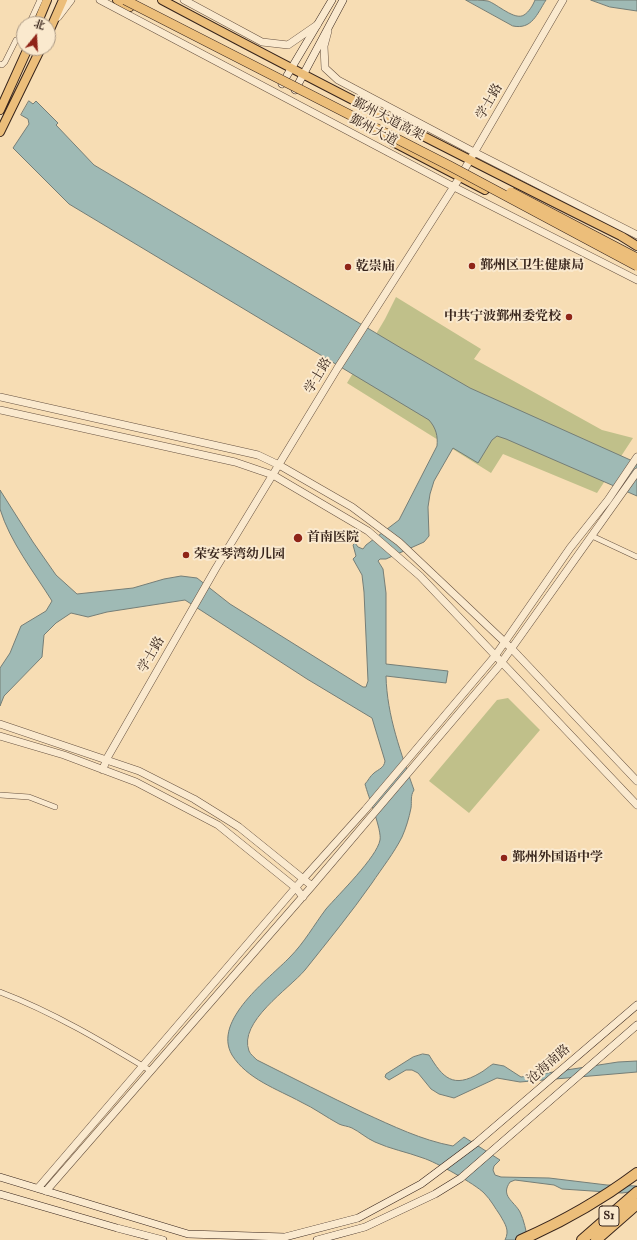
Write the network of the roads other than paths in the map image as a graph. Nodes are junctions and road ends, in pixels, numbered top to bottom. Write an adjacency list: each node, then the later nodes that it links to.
1 (40, 0): 15 (street)
2 (43, 0): 16 (street)
3 (46, 0): 17 (main road)
4 (63, 0): 18 (main road)
5 (71, 0): 19 (street)
6 (100, 0): 35 (street, 鄞州大道)
7 (117, 0): 28 (main road, 鄞州大道)
8 (125, 0): 39 (highway, 鄞州大道高架, bridge)
9 (138, 0): 38 (highway, 鄞州大道高架, bridge)
10 (162, 0): 26 (main road, 鄞州大道)
11 (184, 0): 20 (street)
12 (332, 0): 20 (street)
13 (343, 0): 21 (street)
14 (561, 3): 32 (street, 学士路)
15 (33, 16)
16 (40, 16)
17 (40, 16)
18 (56, 17)
19 (56, 20)
20 (317, 25): 26 (street)
21 (330, 25): 27 (street); 32 (street)
22 (16, 40): 25 (street)
23 (24, 56): 30 (main road)
24 (37, 56): 31 (main road)
25 (0, 64)
26 (292, 68): 27 (main road, 鄞州大道); 28 (street)
27 (303, 75): 29 (street); 33 (main road, 鄞州大道)
28 (282, 84): 29 (main road, 鄞州大道)
29 (294, 91): 34 (main road, 鄞州大道)
30 (0, 110)
31 (0, 132)
32 (474, 152): 33 (street, 学士路); 36 (street)
33 (470, 161): 34 (street, 学士路); 37 (main road, 鄞州大道)
34 (460, 177): 35 (street, 学士路); 39 (main road, 鄞州大道)
35 (454, 187): 40 (street, 鄞州大道); 44 (street, 学士路)
36 (637, 234)
37 (637, 246)
38 (637, 258)
39 (637, 267)
40 (637, 280)
41 (0, 397): 44 (street)
42 (0, 410): 46 (street)
43 (637, 457): 49 (street)
44 (279, 465): 46 (street, 学士路); 49 (street)
45 (637, 472): 47 (street)
46 (273, 475): 51 (street); 55 (street, 学士路)
47 (592, 536): 48 (street); 50 (street)
48 (637, 557)
49 (505, 643): 50 (street); 51 (street)
50 (512, 649): 52 (street); 57 (street)
51 (495, 656): 52 (street); 61 (street)
52 (502, 662): 59 (street); 62 (street)
53 (0, 724): 55 (street)
54 (0, 736): 56 (street)
55 (106, 760): 56 (street, 学士路); 61 (street)
56 (103, 770): 63 (street)
57 (637, 781)
58 (0, 795): 60 (street)
59 (637, 805)
60 (55, 807)
61 (303, 879): 62 (street); 63 (street)
62 (312, 886): 64 (street)
63 (296, 888): 64 (street); 68 (street)
64 (303, 897): 69 (street)
65 (0, 992): 68 (street)
66 (637, 1005): 73 (street, 沧海南路)
67 (637, 1025): 79 (street)
68 (142, 1066): 69 (street); 72 (street)
69 (151, 1071): 73 (street)
70 (637, 1173): 80 (highway)
71 (0, 1177): 72 (street, 沧海南路)
72 (38, 1188): 73 (street, 沧海南路)
73 (46, 1191)
74 (637, 1192): 81 (highway, S1)
75 (0, 1194): 78 (street)
76 (637, 1204): 82 (highway, S1)
77 (637, 1211): 83 (highway)
78 (163, 1240)
79 (317, 1240)
80 (521, 1240)
81 (582, 1240)
82 (596, 1240)
83 (605, 1240)

